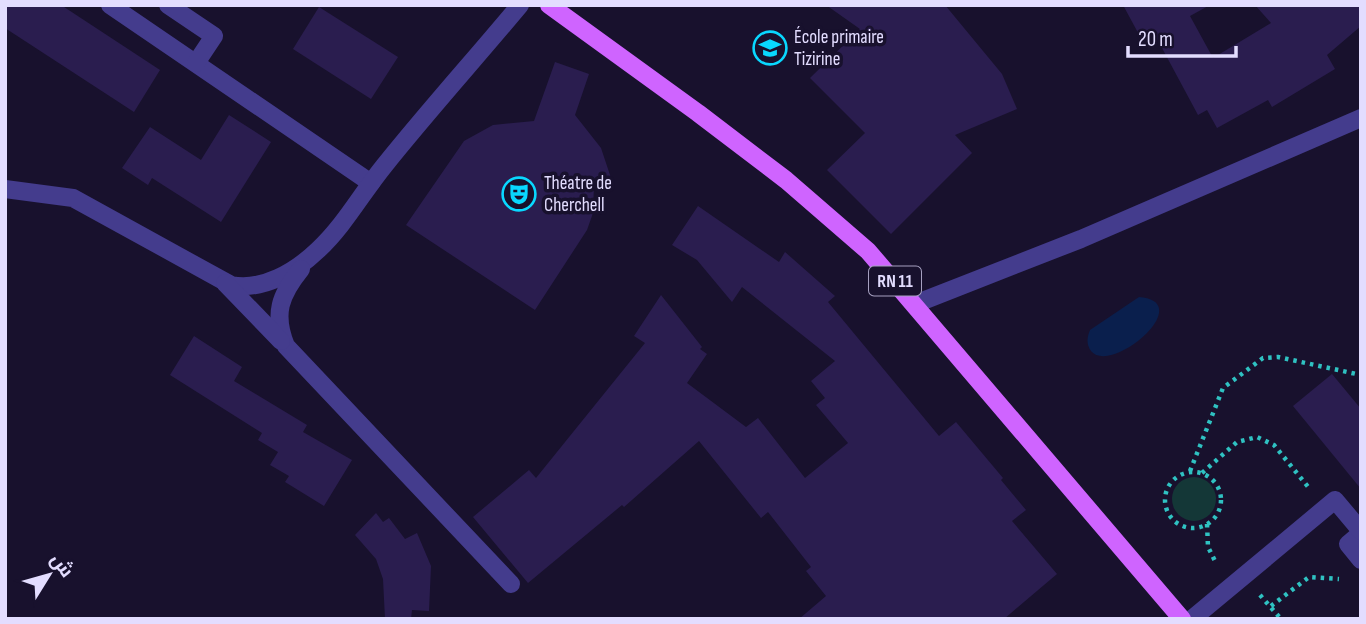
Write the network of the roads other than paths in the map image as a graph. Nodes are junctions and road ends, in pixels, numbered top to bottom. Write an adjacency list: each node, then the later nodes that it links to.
1 (110, 5): 5 (street)
2 (168, 5): 5 (street)
3 (520, 5): 7 (street)
4 (549, 5): 11 (main road, RN 11)
5 (196, 63): 7 (street)
6 (1361, 118): 11 (street)
7 (371, 183): 9 (street)
8 (5, 189): 10 (street)
9 (317, 251): 10 (street); 12 (street)
10 (220, 279): 12 (street)
11 (915, 304): 16 (main road, RN 11)
12 (286, 346): 15 (street)
13 (1361, 532): 14 (street); 17 (street)
14 (1361, 560)
15 (511, 584)
16 (1182, 619)
17 (1192, 619)

